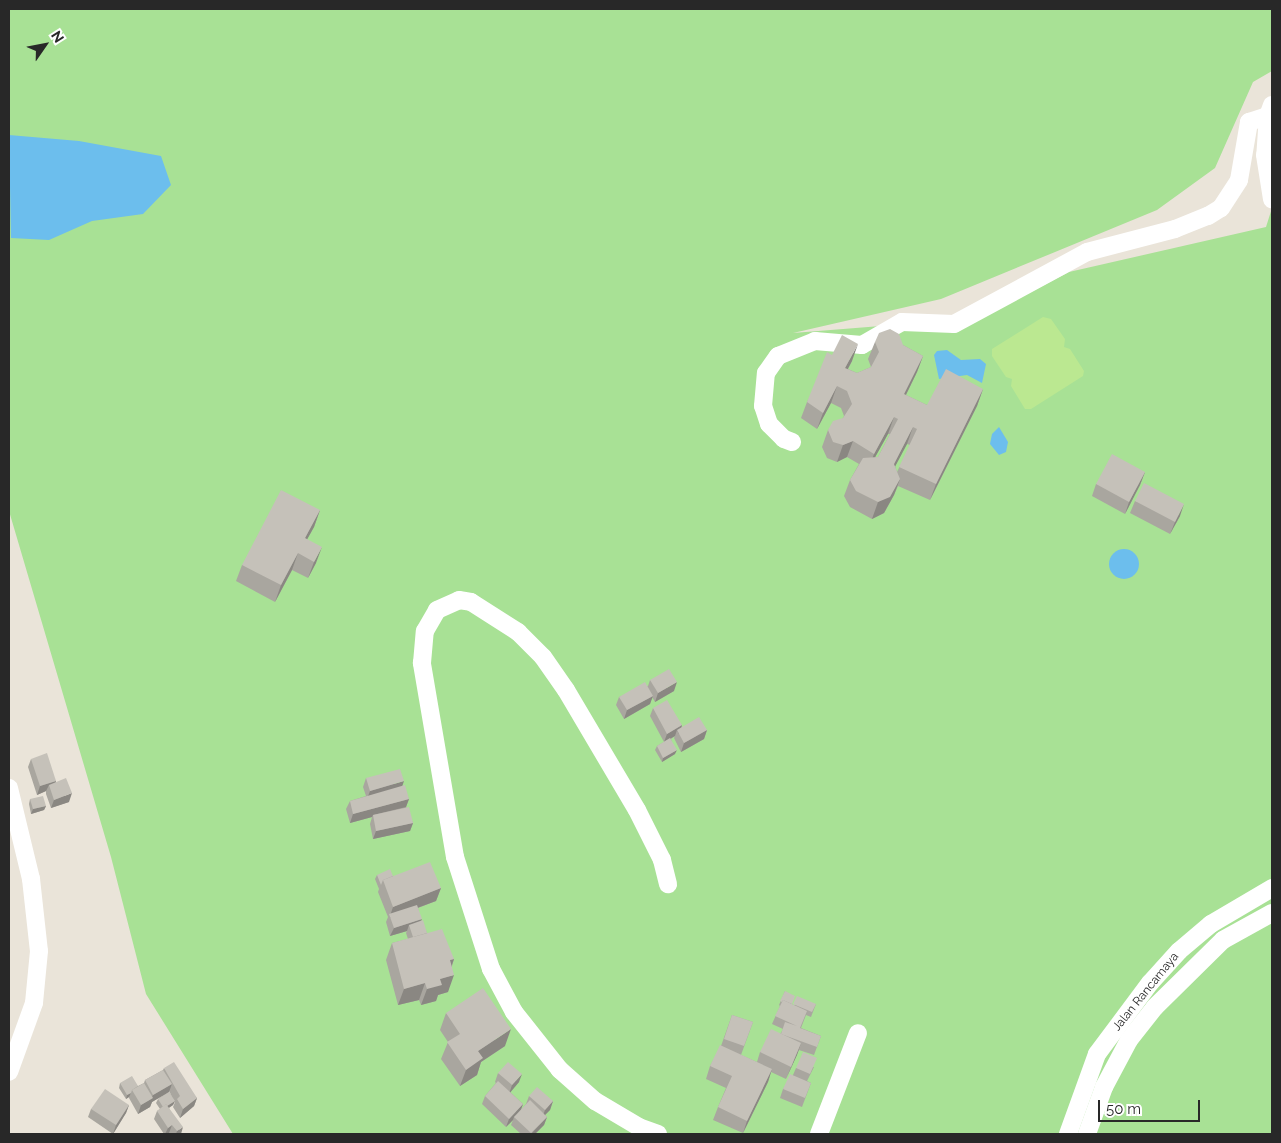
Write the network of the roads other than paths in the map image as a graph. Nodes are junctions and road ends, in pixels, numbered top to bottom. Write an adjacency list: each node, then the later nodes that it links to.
1 (1270, 110): 2 (street); 3 (street)
2 (1272, 199)
3 (792, 442)
4 (9, 788): 9 (street)
5 (668, 884): 10 (street)
6 (1272, 888): 12 (street, Jalan Rancamaya)
7 (1272, 913): 13 (street, Jalan Rancamaya)
8 (858, 1033): 11 (street)
9 (9, 1072)
10 (658, 1134)
11 (819, 1134)
12 (1068, 1134)
13 (1087, 1134)

